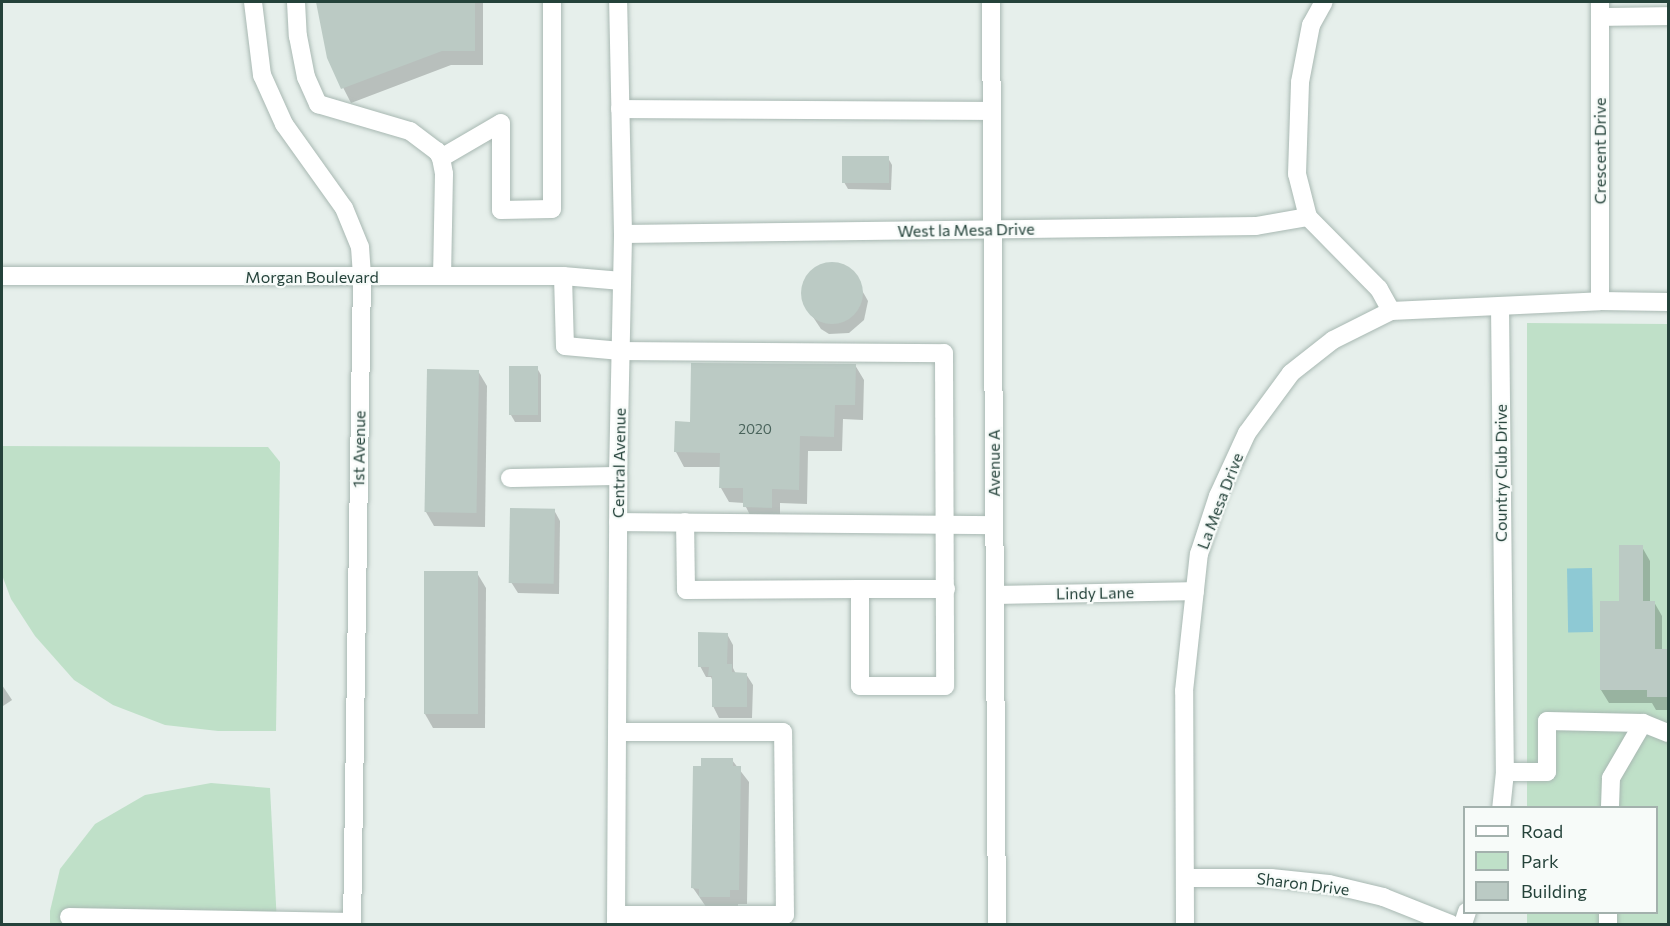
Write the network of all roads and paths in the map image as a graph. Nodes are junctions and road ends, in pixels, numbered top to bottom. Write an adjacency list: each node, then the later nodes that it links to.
1 (253, 2): 16 (street, 1st Avenue)
2 (296, 2): 11 (street)
3 (552, 2): 11 (street)
4 (618, 2): 9 (street, Central Avenue)
5 (990, 2): 10 (street, Avenue A)
6 (1324, 2): 12 (street)
7 (1600, 9): 8 (street); 20 (street, Crescent Drive)
8 (1668, 16)
9 (620, 109): 10 (street); 14 (street, Central Avenue)
10 (991, 111): 13 (street, Avenue A)
11 (441, 158): 17 (street)
12 (1308, 217): 13 (street, West la Mesa Drive); 23 (street)
13 (992, 230): 14 (street, West la Mesa Drive); 30 (street, Avenue A)
14 (623, 234): 19 (street, Central Avenue)
15 (2, 276): 16 (street, Morgan Boulevard)
16 (362, 276): 17 (street, Morgan Boulevard); 45 (street, 1st Avenue)
17 (442, 276): 18 (street, Morgan Boulevard)
18 (563, 276): 19 (street, Morgan Boulevard); 24 (street)
19 (622, 281): 24 (street, Central Avenue)
20 (1599, 301): 21 (street); 22 (street)
21 (1668, 302)
22 (1500, 306): 23 (street); 38 (street, Country Club Drive)
23 (1391, 310): 33 (street, La Mesa Drive)
24 (621, 351): 25 (street, Central Avenue); 29 (street)
25 (618, 476): 26 (street); 27 (street, Central Avenue)
26 (510, 478)
27 (618, 522): 28 (street); 36 (street, Central Avenue)
28 (686, 522): 29 (street); 31 (street)
29 (946, 525): 30 (street); 32 (street)
30 (994, 525): 34 (street, Avenue A)
31 (860, 589): 32 (street); 32 (street)
32 (945, 589)
33 (1195, 591): 34 (street, Lindy Lane); 41 (street, La Mesa Drive)
34 (995, 596): 46 (street, Avenue A)
35 (1642, 723): 37 (street); 38 (street); 40 (street)
36 (618, 732): 43 (street, Central Avenue); 44 (street)
37 (1668, 733)
38 (1505, 772): 39 (street, Country Club Drive)
39 (1500, 806)
40 (1610, 806)
41 (1185, 878): 47 (street, La Mesa Drive); 48 (street, Sharon Drive)
42 (69, 917): 45 (street)
43 (616, 920): 44 (street)
44 (674, 920)
45 (352, 923)
46 (997, 924)
47 (1185, 924)
48 (1451, 924)

